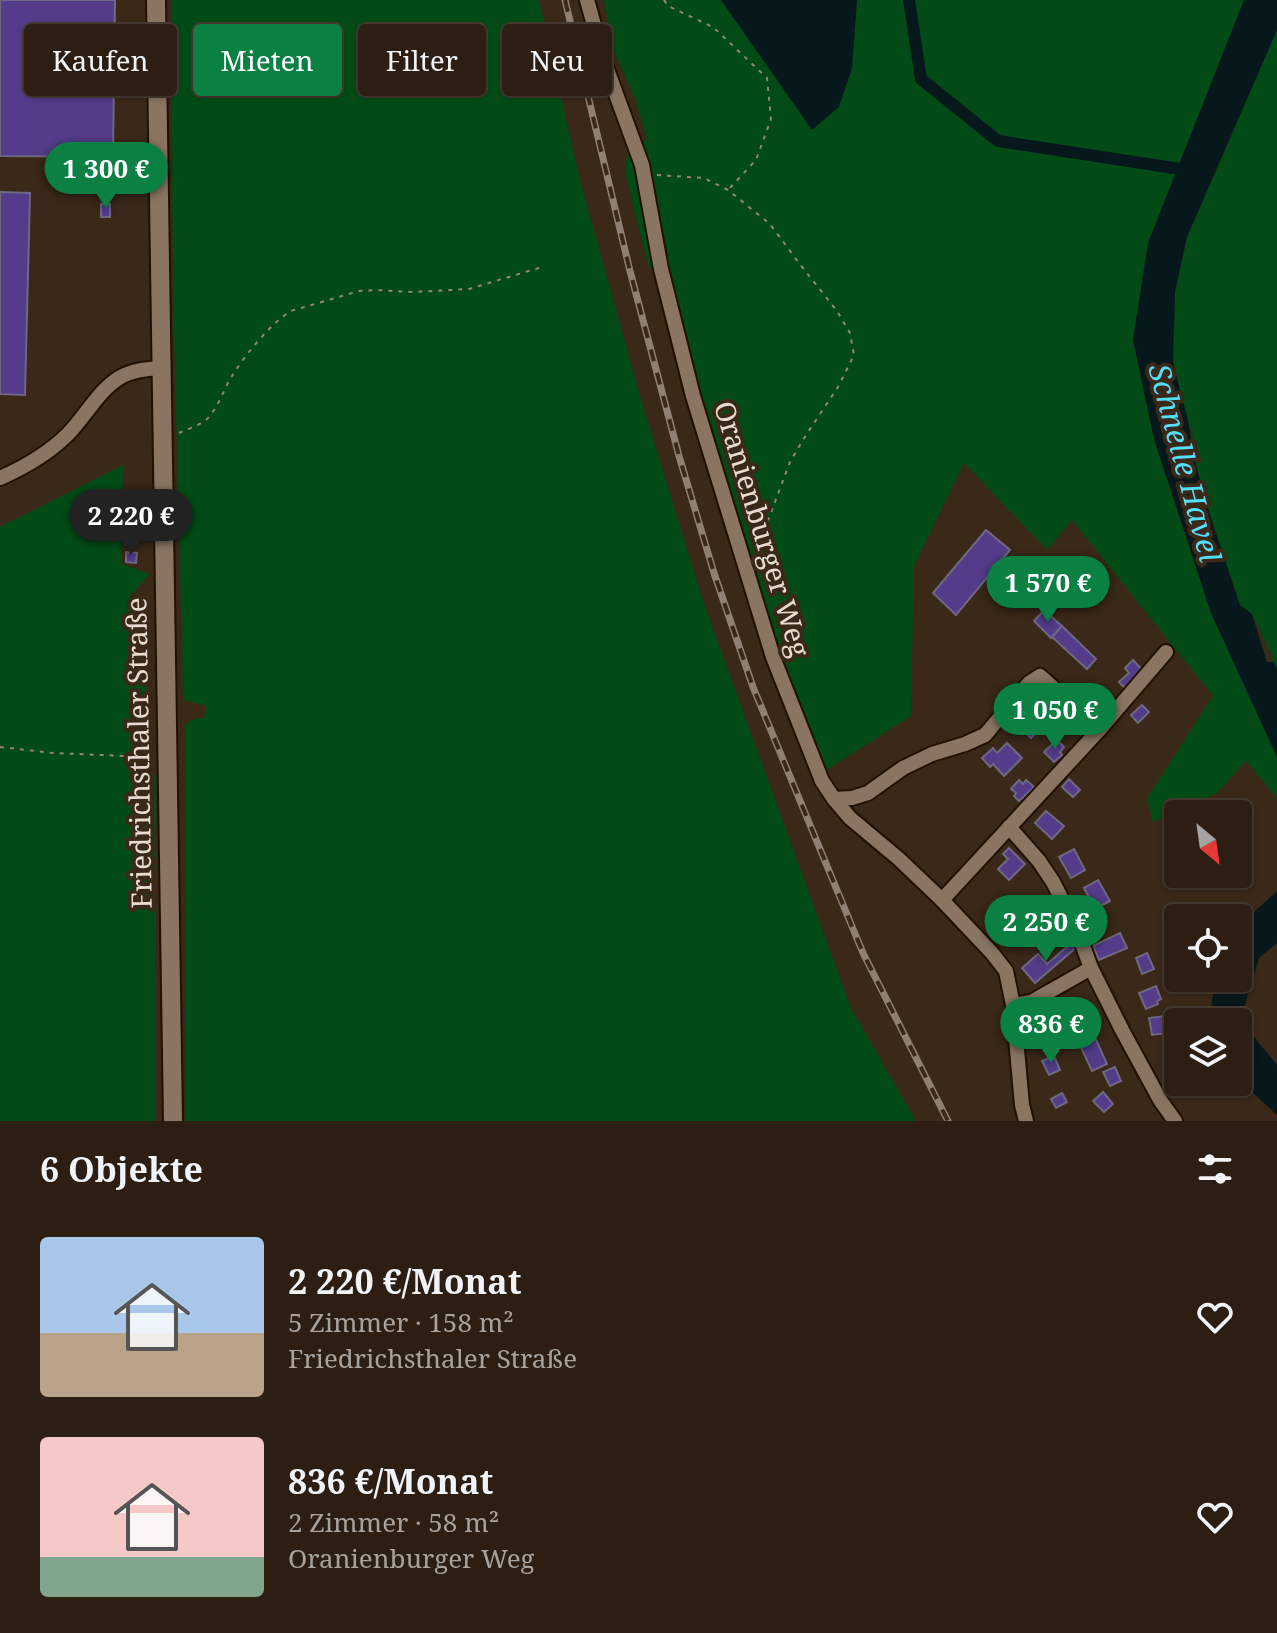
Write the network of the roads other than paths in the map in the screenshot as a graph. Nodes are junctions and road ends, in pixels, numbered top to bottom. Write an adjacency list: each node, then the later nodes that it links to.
1 (156, 0): 3 (street, Friedrichsthaler Straße)
2 (587, 0): 7 (street, Oranienburger Weg)
3 (161, 368): 4 (street); 12 (street, Friedrichsthaler Straße)
4 (0, 478)
5 (1166, 652): 6 (street)
6 (1100, 729): 7 (street); 8 (street)
7 (834, 799): 9 (street, Oranienburger Weg)
8 (1009, 827): 9 (street); 10 (street)
9 (942, 900): 11 (street, Oranienburger Weg)
10 (1091, 968): 11 (street); 14 (street)
11 (1013, 1005): 13 (street, Oranienburger Weg)
12 (173, 1121)
13 (1026, 1121)
14 (1175, 1121)

